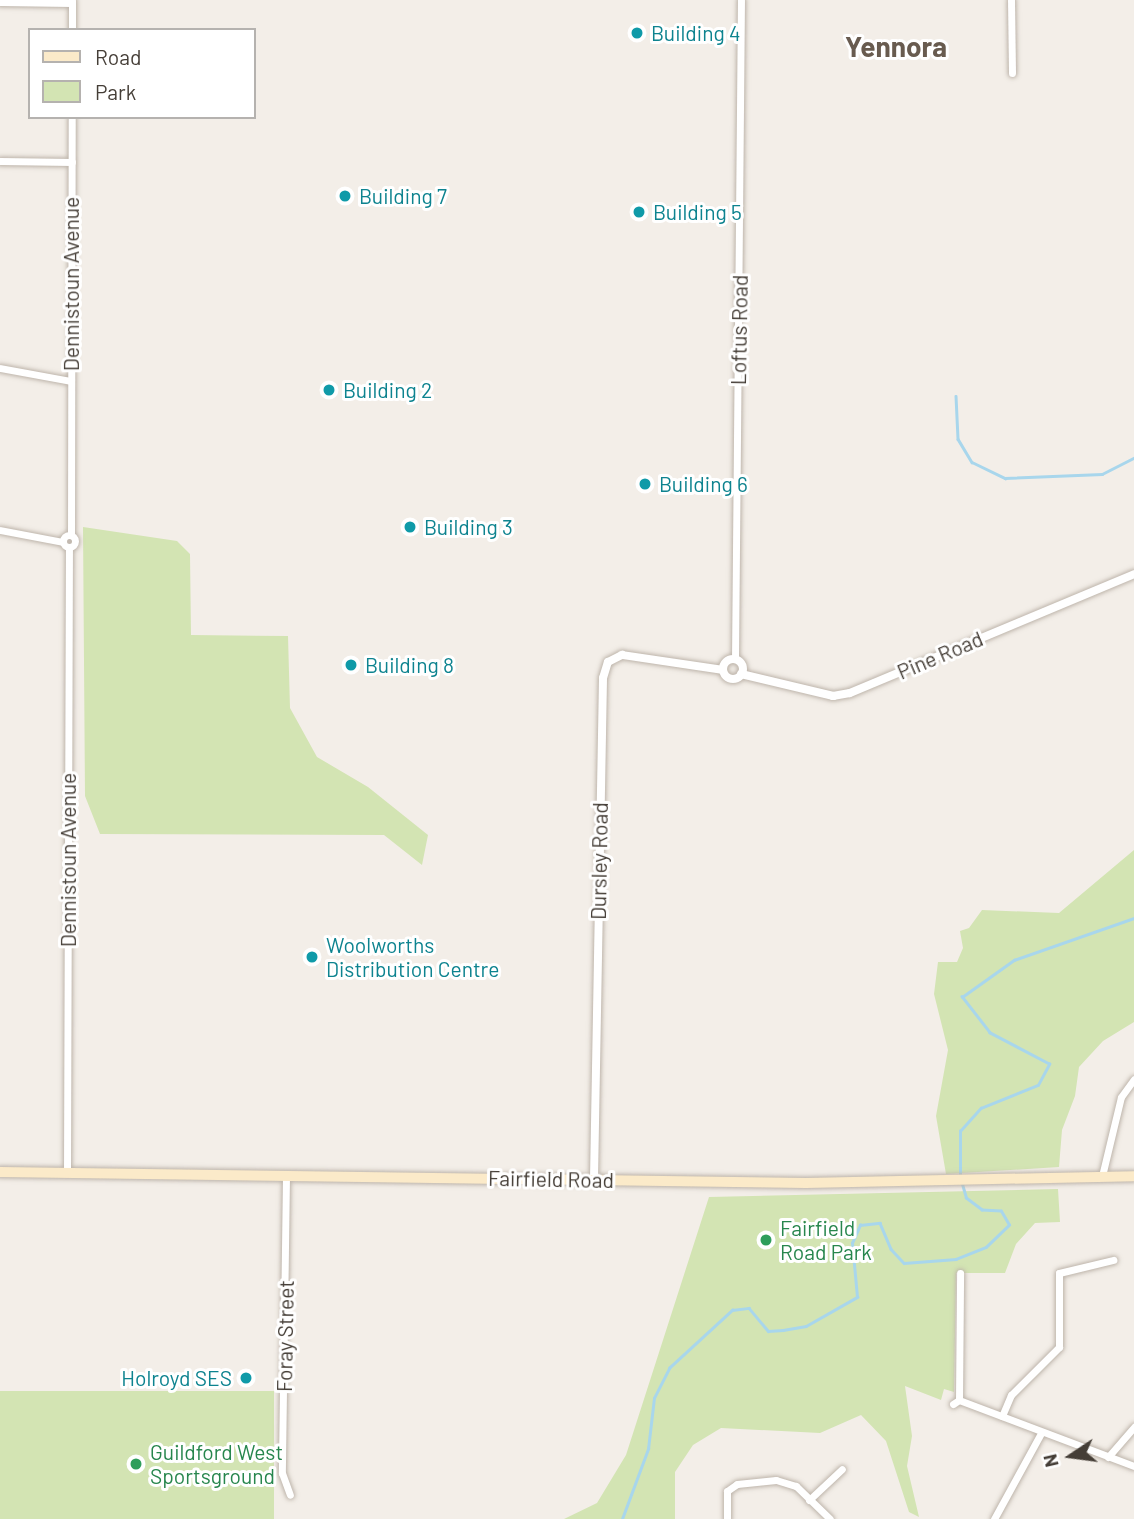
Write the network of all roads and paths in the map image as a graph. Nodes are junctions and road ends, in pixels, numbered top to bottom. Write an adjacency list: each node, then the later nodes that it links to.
1 (741, 0): 15 (street, Loftus Road)
2 (1010, 0): 6 (street)
3 (72, 1): 4 (street); 5 (street)
4 (0, 2)
5 (72, 28)
6 (1012, 73)
7 (72, 119): 9 (street, Dennistoun Avenue)
8 (0, 161): 9 (street)
9 (72, 162): 11 (street, Dennistoun Avenue)
10 (0, 368): 11 (street)
11 (71, 381): 13 (street, Dennistoun Avenue)
12 (0, 530): 13 (street)
13 (66, 545): 20 (street, Dennistoun Avenue)
14 (1134, 574): 17 (street, Pine Road)
15 (735, 659): 16 (street); 17 (street)
16 (723, 670): 17 (street); 24 (street, Dursley Road)
17 (741, 674)
18 (1134, 1079): 22 (street)
19 (0, 1172): 20 (main road, Fairfield Road)
20 (67, 1172): 21 (main road, Fairfield Road)
21 (286, 1176): 24 (main road, Fairfield Road); 33 (street, Foray Street)
22 (1101, 1176): 23 (main road, Fairfield Road); 24 (main road, Fairfield Road)
23 (1134, 1176)
24 (594, 1179)
25 (1113, 1260): 27 (street)
26 (960, 1273): 27 (street)
27 (1002, 1416): 29 (street)
28 (1134, 1427): 30 (street)
29 (1041, 1433): 30 (street); 37 (street)
30 (1108, 1457): 31 (street)
31 (1134, 1466)
32 (842, 1469): 34 (street)
33 (290, 1495)
34 (809, 1500): 35 (street); 36 (street)
35 (727, 1519)
36 (830, 1519)
37 (994, 1519)

